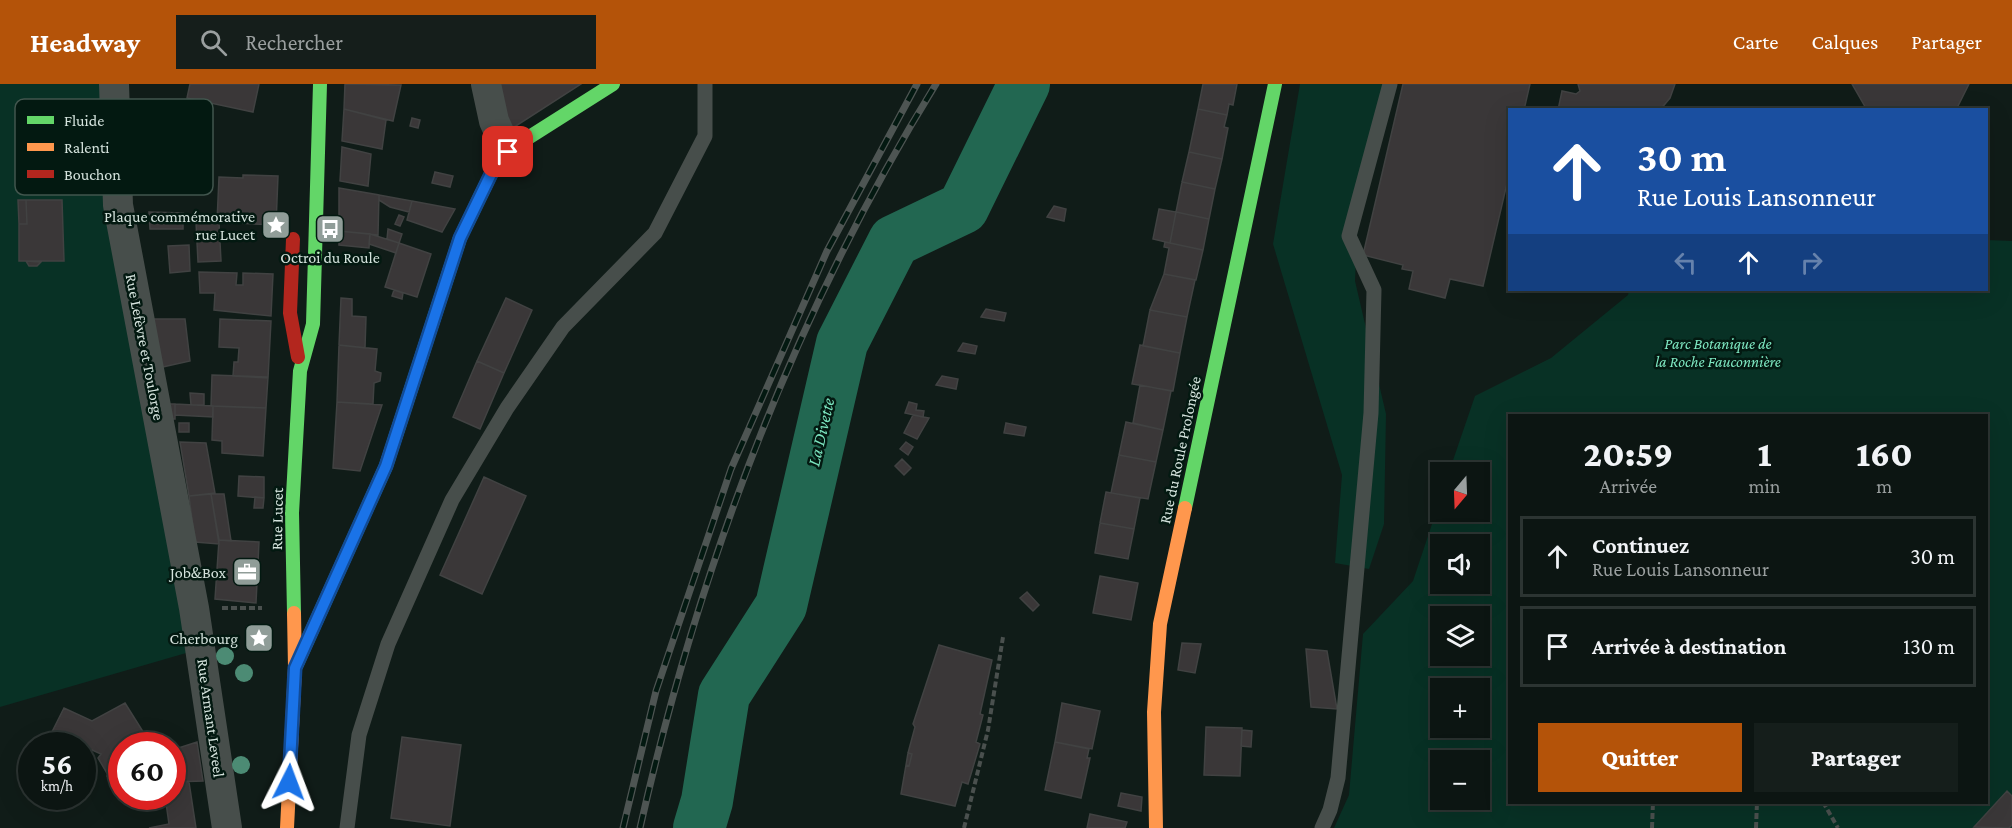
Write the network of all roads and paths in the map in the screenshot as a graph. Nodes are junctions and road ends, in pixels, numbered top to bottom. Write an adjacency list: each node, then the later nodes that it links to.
1 (114, 84): 8 (street, Rue Lefèvre et Toulorge)
2 (320, 84): 12 (main road, Rue Lucet)
3 (486, 84): 9 (street)
4 (613, 84): 9 (main road)
5 (705, 84): 22 (lane)
6 (1275, 84): 24 (main road, Rue du Roule Prolongée)
7 (1390, 84): 25 (lane)
8 (114, 99)
9 (508, 152): 16 (main road)
10 (118, 195): 13 (street, Rue Lefèvre et Toulorge)
11 (293, 221): 12 (main road, Rue Lucet)
12 (300, 371): 14 (main road, Rue Lucet)
13 (194, 608): 14 (path); 20 (street, Rue Armant Leveel)
14 (293, 609): 16 (main road, Rue Lucet)
15 (1003, 637): 23 (path)
16 (295, 668): 21 (main road, Rue Lucet)
17 (1653, 804): 26 (path)
18 (1757, 804): 27 (path)
19 (1824, 804): 28 (path)
20 (227, 828)
21 (287, 828)
22 (347, 828)
23 (964, 828)
24 (1156, 828)
25 (1322, 828)
26 (1652, 828)
27 (1756, 828)
28 (1838, 828)

